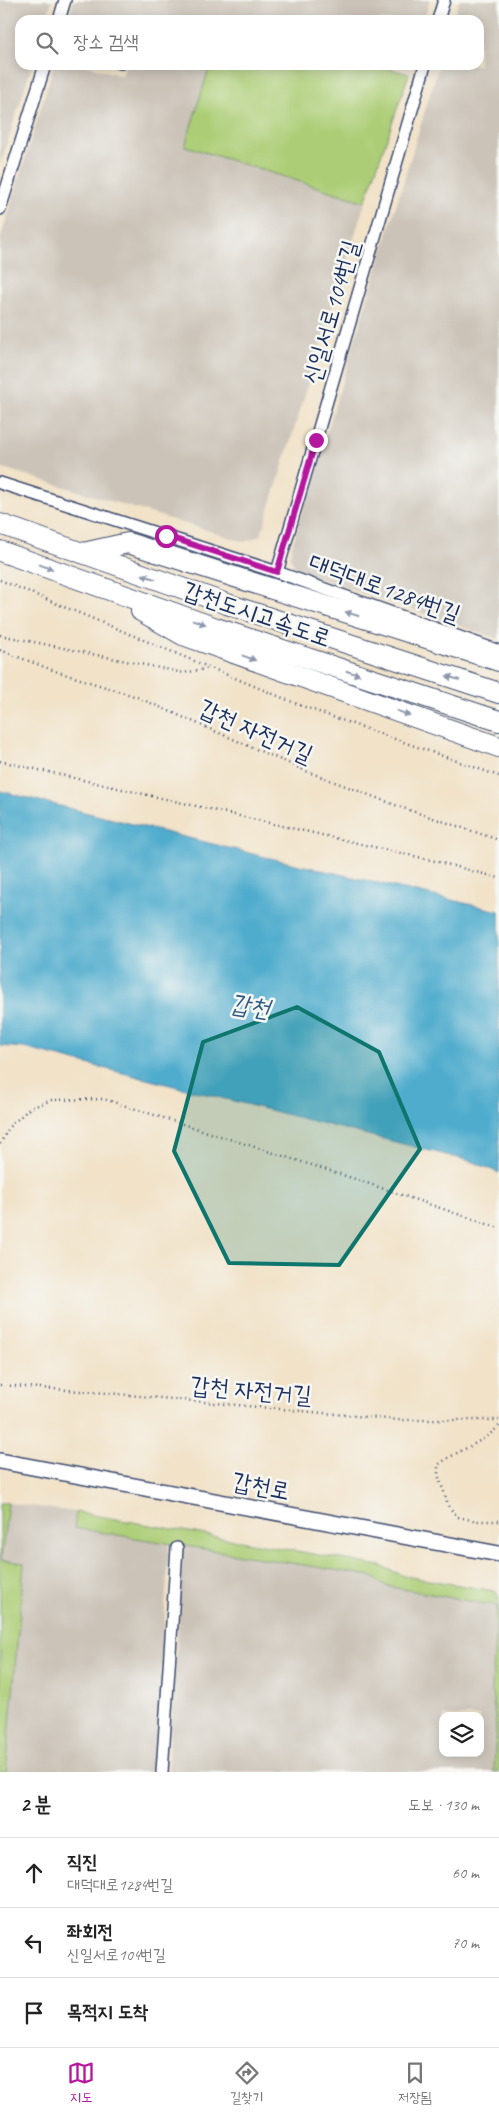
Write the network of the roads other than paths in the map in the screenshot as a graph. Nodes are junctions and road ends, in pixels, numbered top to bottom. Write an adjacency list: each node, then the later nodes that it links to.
1 (65, 0): 3 (street)
2 (444, 0): 4 (street)
3 (60, 15)
4 (440, 15)
5 (43, 70): 7 (street)
6 (424, 70): 12 (street, 신일서로104번길)
7 (0, 209)
8 (0, 483): 12 (street, 대덕대로1284번길)
9 (0, 524): 11 (highway, 갑천도시고속도로)
10 (0, 550): 13 (highway, 갑천도시고속도로, one-way to 13)
11 (83, 554): 15 (highway, one-way to 11); 16 (highway, 갑천도시고속도로, one-way to 11)
12 (277, 572): 14 (street, 대덕대로1284번길)
13 (96, 585): 17 (highway, 갑천도시고속도로, one-way to 17); 18 (highway, one-way to 18)
14 (499, 651)
15 (499, 661)
16 (499, 693)
17 (499, 720)
18 (499, 747)
19 (7, 1462): 21 (main road, 갑천로)
20 (177, 1548): 22 (street)
21 (499, 1554)
22 (162, 1772)

